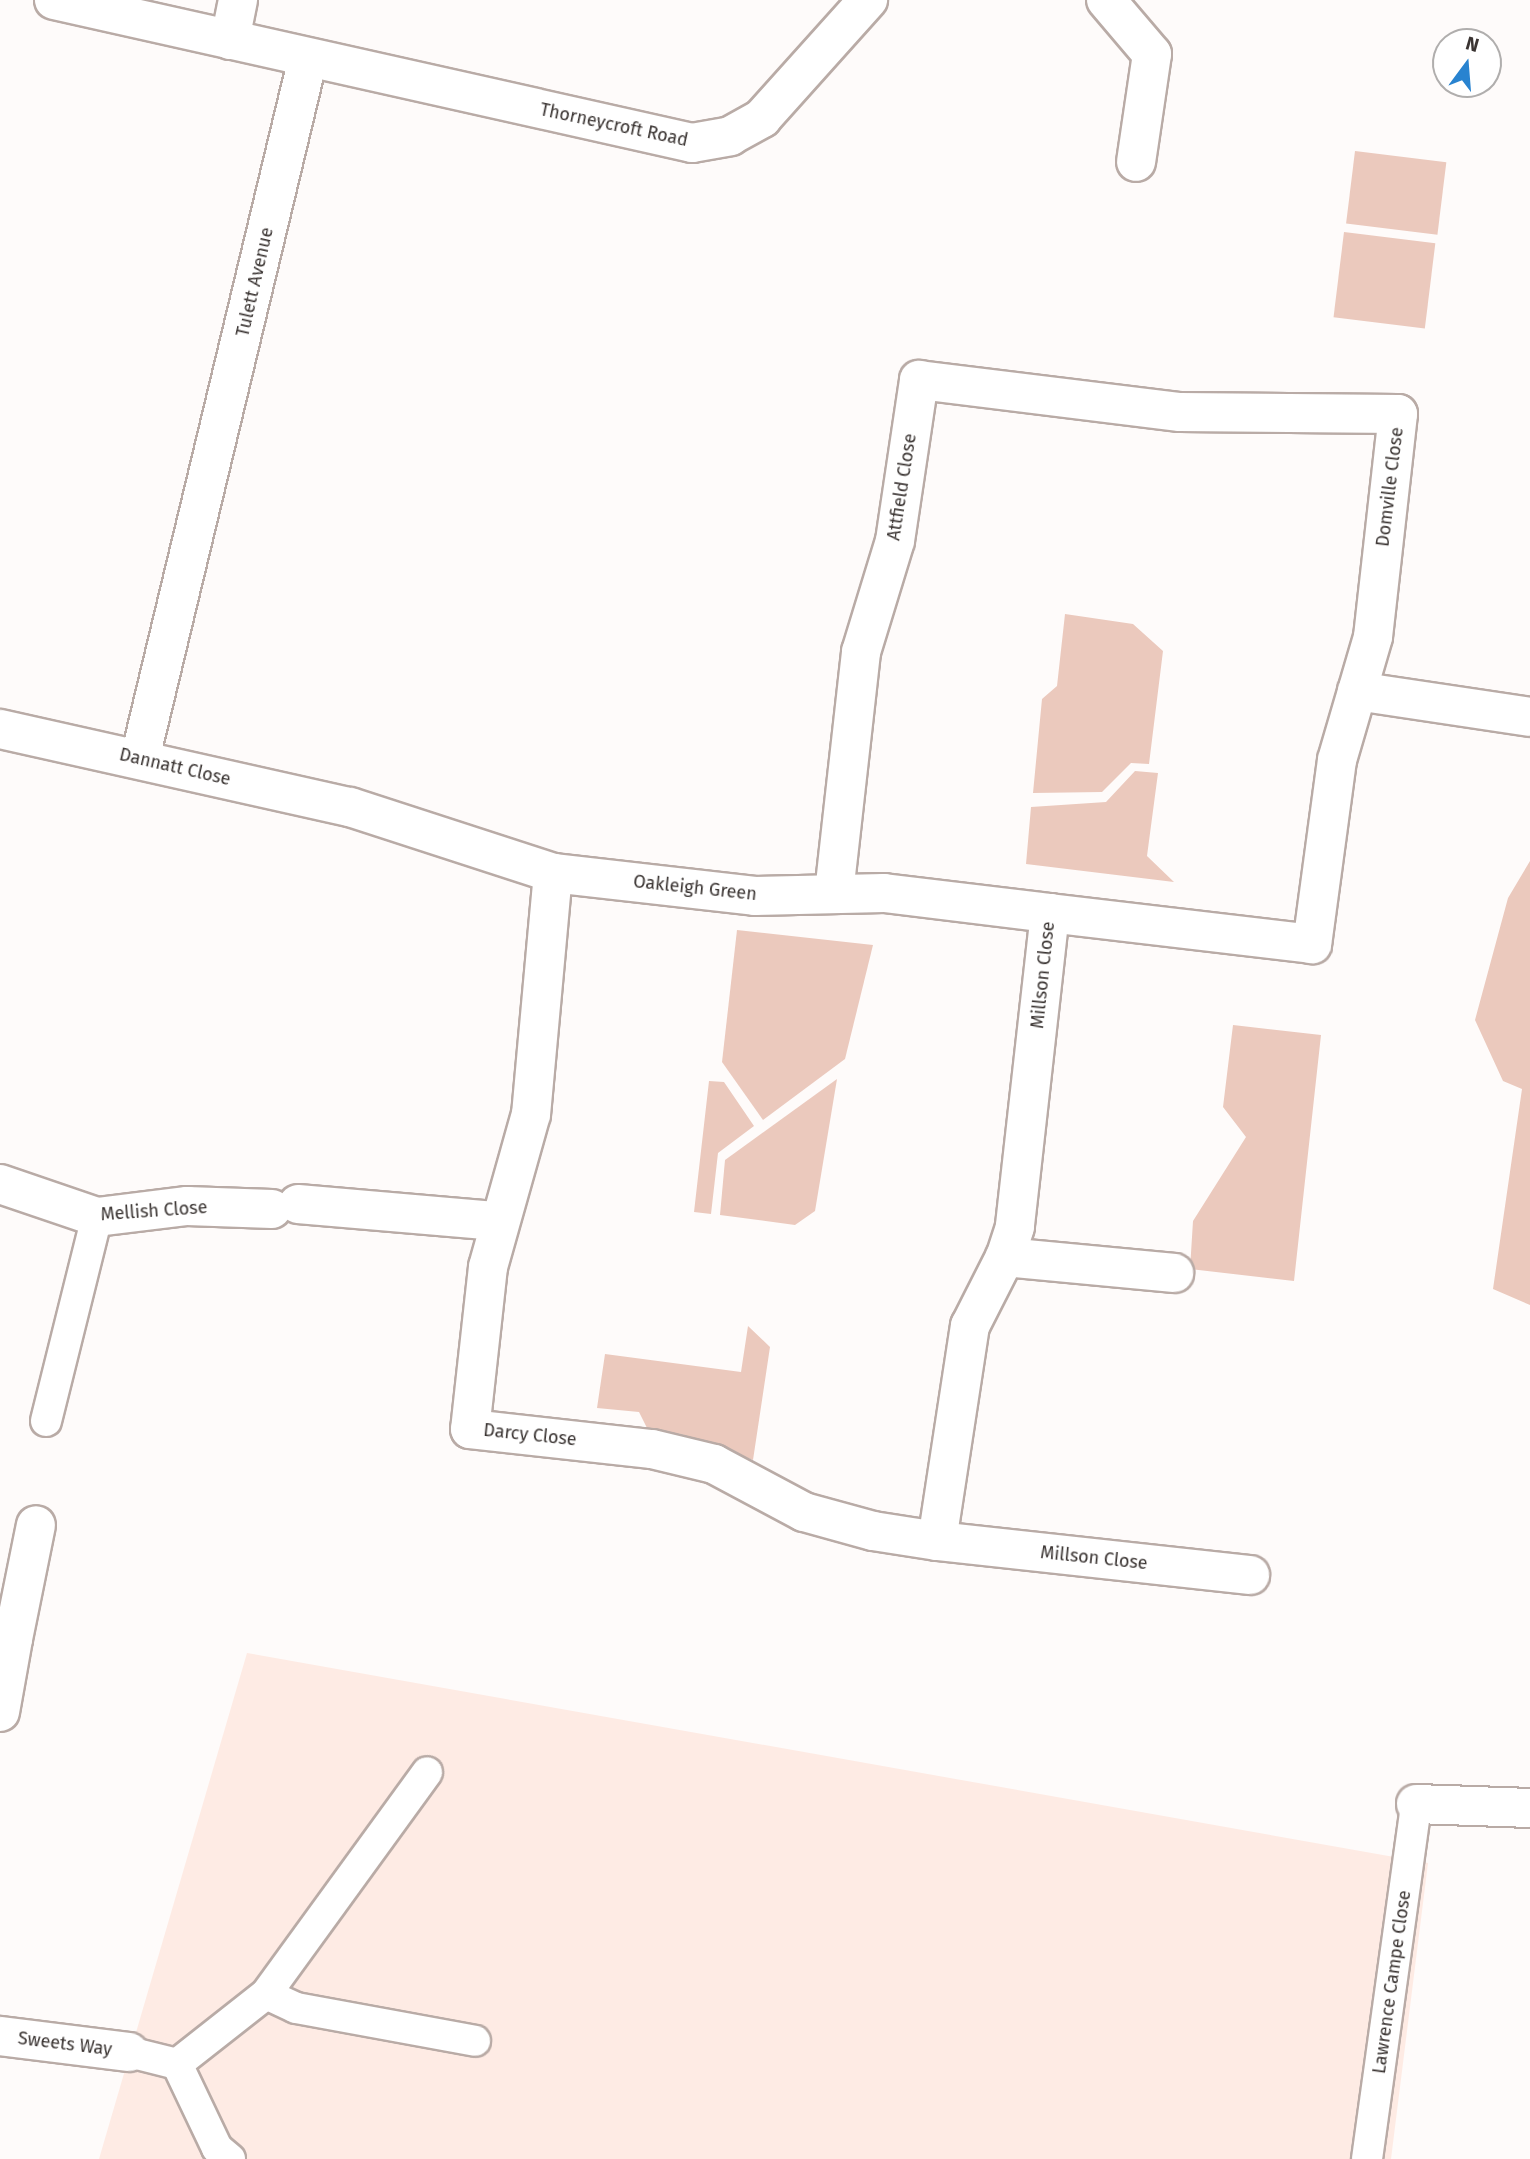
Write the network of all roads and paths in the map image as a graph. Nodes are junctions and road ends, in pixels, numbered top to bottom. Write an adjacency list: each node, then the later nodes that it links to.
1 (54, 0): 5 (street)
2 (238, 0): 5 (street)
3 (868, 0): 6 (street, Thorneycroft Road)
4 (1106, 0): 7 (street)
5 (230, 40): 6 (street)
6 (308, 58): 12 (street, Tulett Avenue)
7 (1136, 162)
8 (1181, 412): 9 (street, Domville Close); 15 (street, Attfield Close)
9 (1357, 691): 10 (street); 17 (street, Domville Close)
10 (1530, 717)
11 (0, 729): 12 (street, Dannatt Close)
12 (140, 758): 13 (street, Dannatt Close)
13 (350, 807): 14 (street, Oakleigh Green)
14 (552, 873): 15 (street, Oakleigh Green); 20 (street, Darcy Close)
15 (834, 893): 16 (street, Oakleigh Green)
16 (1050, 913): 17 (street, Millson Close); 21 (street, Millson Close)
17 (1312, 944)
18 (0, 1184): 19 (street, Mellish Close)
19 (97, 1217): 20 (street, Mellish Close); 23 (lane)
20 (497, 1221): 24 (street, Darcy Close)
21 (1005, 1257): 22 (street); 26 (street, Millson Close)
22 (1174, 1273)
23 (46, 1421)
24 (714, 1464): 26 (street, Millson Close)
25 (36, 1525): 28 (street)
26 (937, 1541): 27 (street, Millson Close)
27 (1250, 1575)
28 (7, 1638): 29 (street)
29 (0, 1713)
30 (427, 1772): 33 (lane)
31 (1416, 1804): 32 (street); 39 (lane, Lawrence Campe Close)
32 (1530, 1808)
33 (265, 1994): 35 (lane); 37 (lane)
34 (0, 2036): 36 (street, Sweets Way)
35 (475, 2041)
36 (129, 2052): 37 (lane)
37 (177, 2064): 38 (lane)
38 (230, 2159)
39 (1367, 2159)

